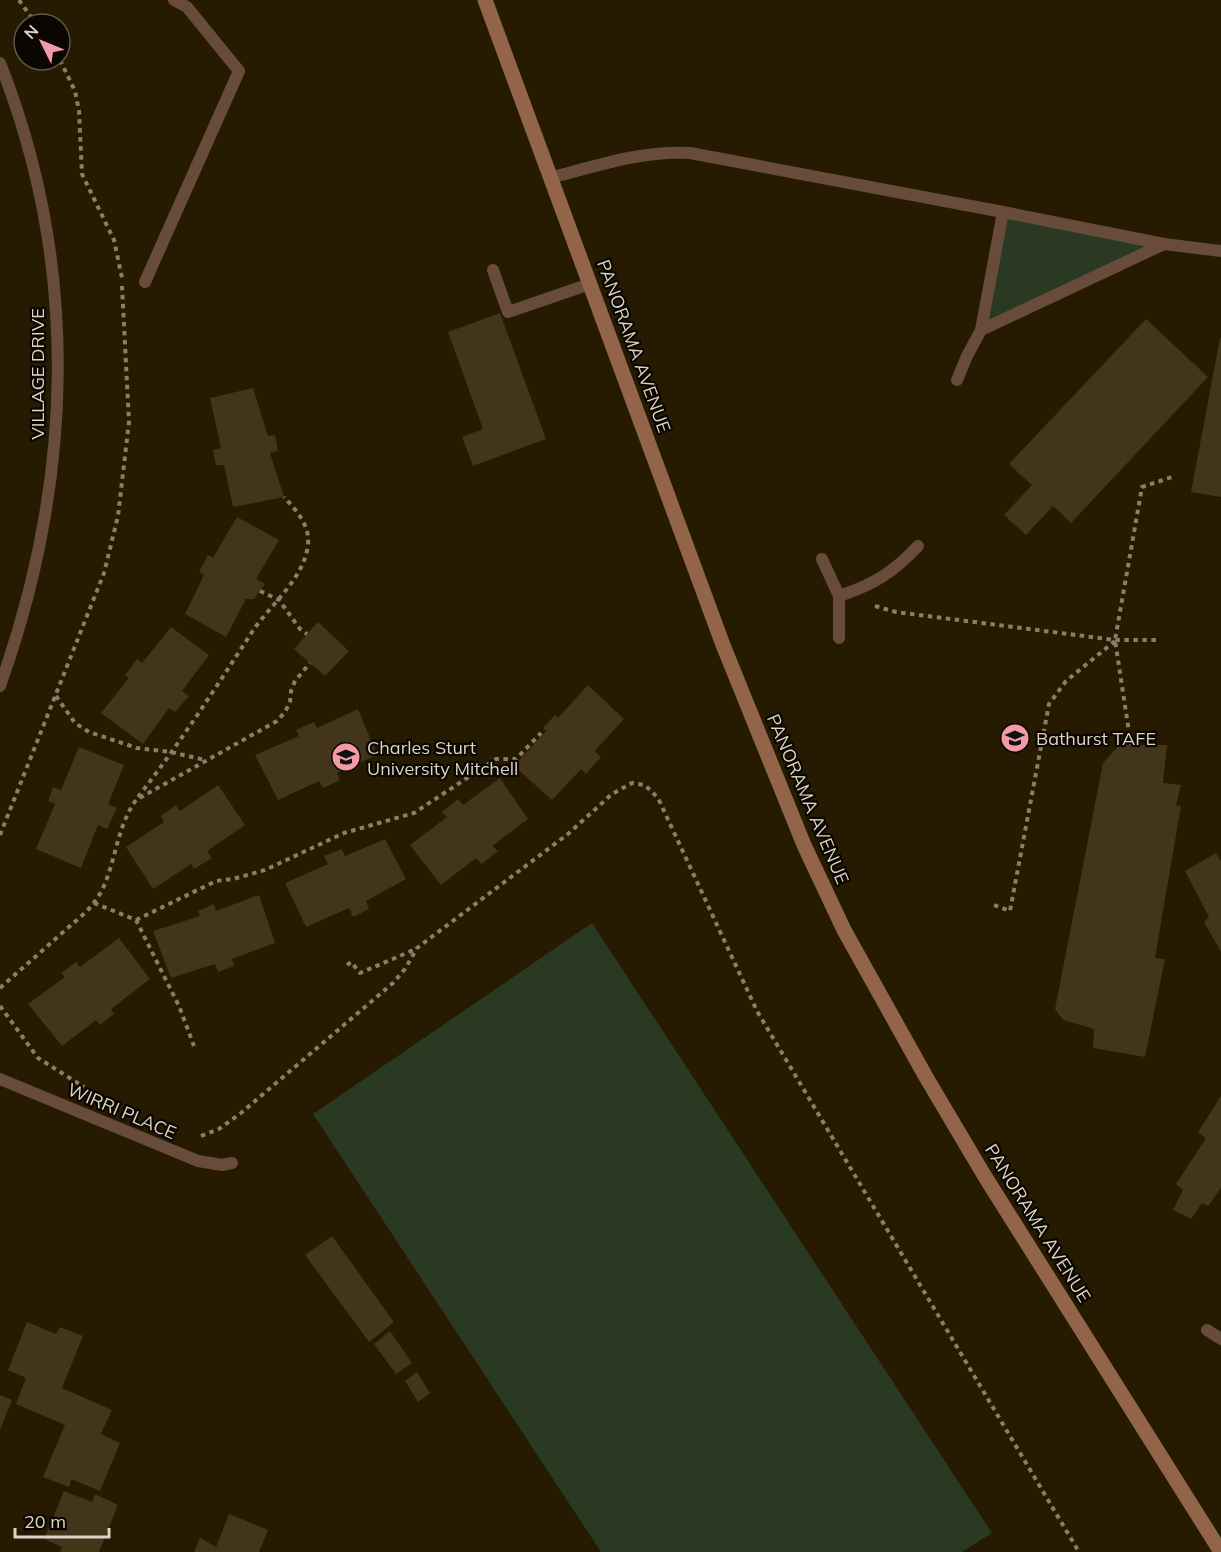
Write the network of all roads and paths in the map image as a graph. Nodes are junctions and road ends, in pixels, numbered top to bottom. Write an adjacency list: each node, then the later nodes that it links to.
1 (174, 0): 10 (lane)
2 (485, 0): 5 (street, PANORAMA AVENUE)
3 (0, 63): 26 (lane, VILLAGE DRIVE)
4 (66, 72): 27 (path)
5 (550, 178): 6 (lane); 11 (street, PANORAMA AVENUE)
6 (1003, 212): 7 (lane); 12 (lane)
7 (1164, 244): 8 (lane); 12 (lane)
8 (1221, 251)
9 (493, 270): 11 (lane)
10 (145, 282)
11 (590, 284): 49 (street, PANORAMA AVENUE)
12 (981, 330): 13 (lane)
13 (957, 380)
14 (1172, 477): 23 (path)
15 (284, 497): 20 (path)
16 (918, 546): 19 (lane)
17 (822, 559): 19 (lane)
18 (261, 591): 20 (path)
19 (839, 596): 22 (lane); 23 (path)
20 (279, 600): 21 (path); 30 (path)
21 (307, 634)
22 (838, 638)
23 (1115, 640): 24 (path); 29 (path); 35 (path)
24 (1160, 640)
25 (310, 663): 31 (path)
26 (0, 686)
27 (56, 696): 30 (path); 33 (path)
28 (541, 733): 36 (path)
29 (1131, 745)
30 (173, 753): 31 (path); 32 (path)
31 (206, 760): 32 (path)
32 (136, 800): 34 (path)
33 (0, 836)
34 (94, 903): 36 (path); 39 (path)
35 (994, 905)
36 (136, 921): 41 (path)
37 (417, 948): 38 (path); 44 (path); 48 (path)
38 (347, 965)
39 (0, 988)
40 (0, 1006): 43 (path)
41 (194, 1046)
42 (0, 1079): 45 (lane, WIRRI PLACE)
43 (92, 1093)
44 (198, 1136)
45 (232, 1163)
46 (1207, 1330): 47 (lane)
47 (1221, 1339)
48 (1079, 1552)
49 (1221, 1552)

